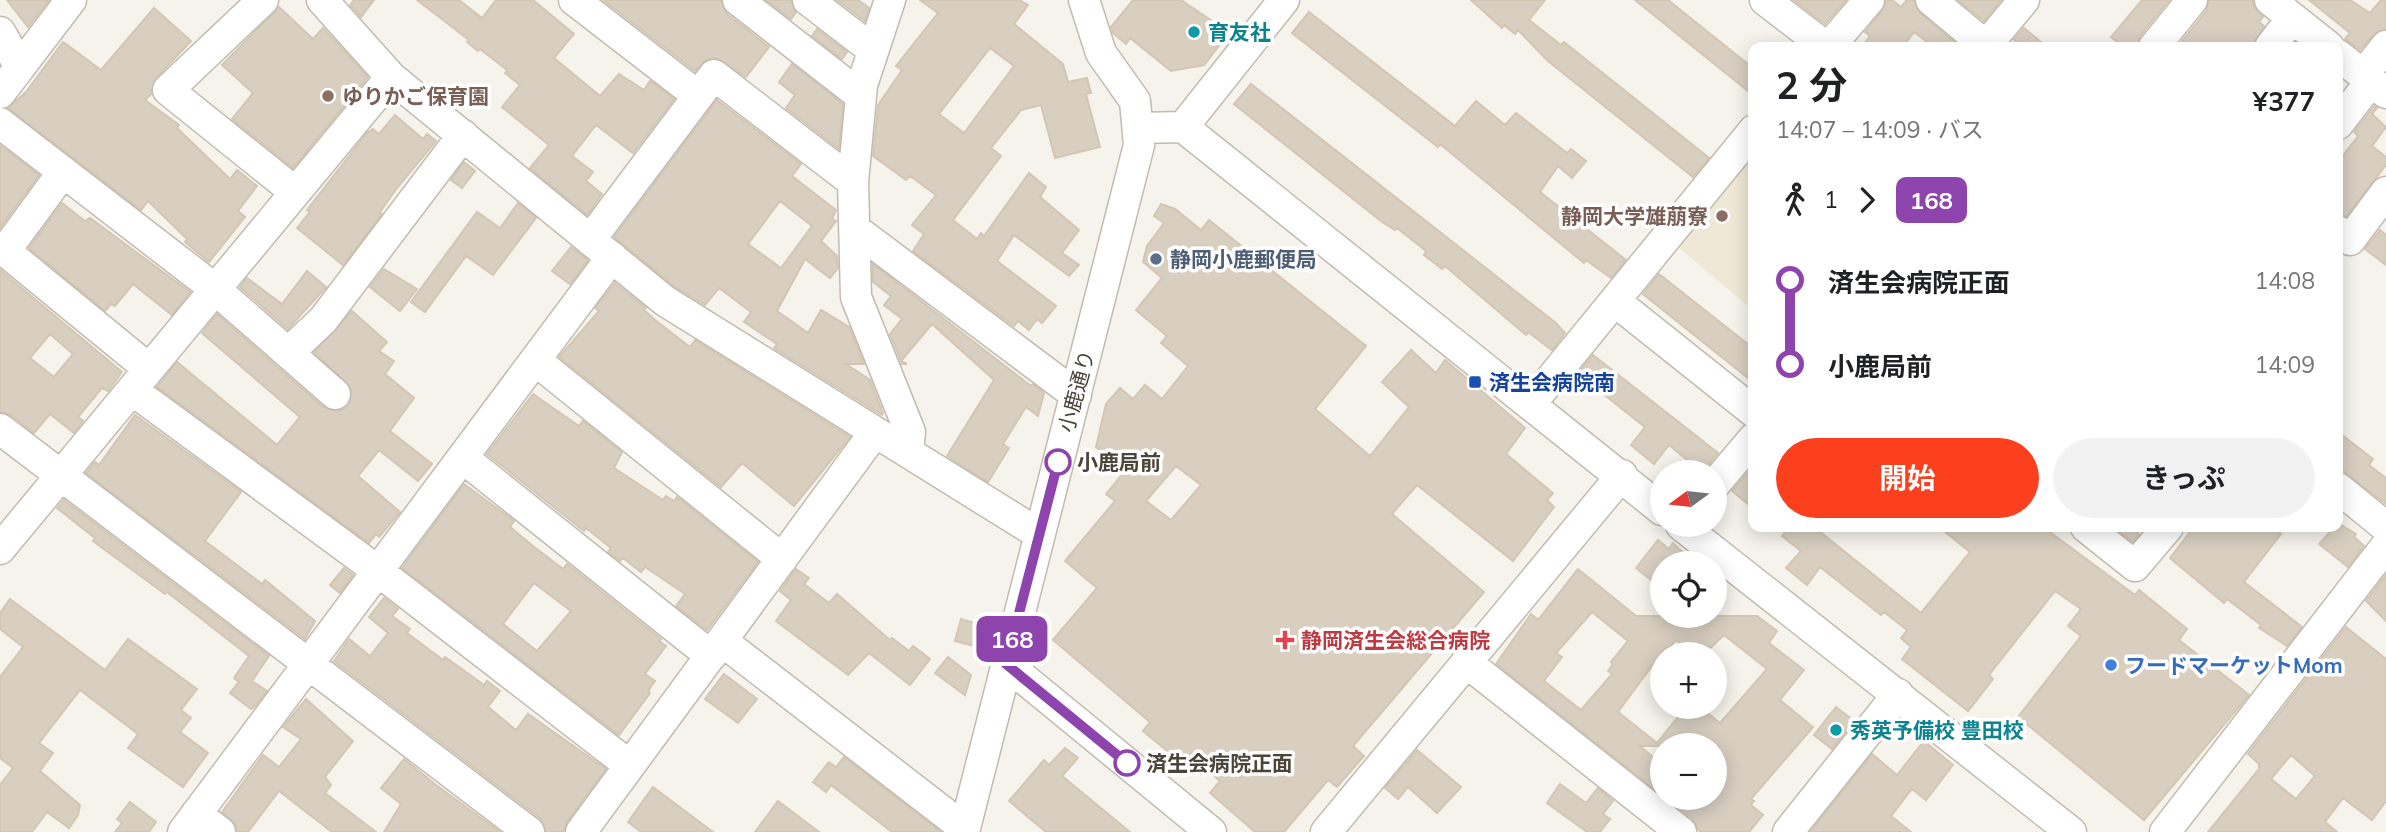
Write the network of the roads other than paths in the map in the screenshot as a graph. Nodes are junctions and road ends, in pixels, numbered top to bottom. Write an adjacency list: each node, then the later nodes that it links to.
1 (71, 0): 27 (street)
2 (263, 0): 41 (street)
3 (322, 0): 28 (street)
4 (574, 0): 31 (street)
5 (738, 0): 32 (street)
6 (808, 0): 25 (street)
7 (890, 0): 25 (street)
8 (1084, 0): 36 (street, 小鹿通り)
9 (1284, 0): 35 (street)
10 (1765, 0): 17 (street)
11 (1869, 0): 18 (street)
12 (1931, 0): 19 (street)
13 (2024, 0): 20 (street)
14 (2192, 0): 21 (street)
15 (2287, 8): 22 (street); 23 (street)
16 (0, 32): 27 (street)
17 (1818, 42)
18 (1829, 42)
19 (1980, 42)
20 (1990, 42)
21 (2158, 42)
22 (2272, 42)
23 (2324, 42)
24 (2386, 46): 29 (street)
25 (873, 50): 32 (street)
26 (2343, 59): 29 (street)
27 (20, 67): 30 (street)
28 (391, 77): 37 (street); 41 (street)
29 (2373, 83): 33 (street)
30 (0, 93)
31 (697, 95): 40 (street); 45 (street)
32 (861, 96): 40 (street)
33 (2343, 118)
34 (0, 123): 39 (street)
35 (1183, 127): 36 (street); 53 (street)
36 (1139, 128): 52 (street, 小鹿通り)
37 (463, 135): 45 (street); 48 (street)
38 (1748, 138): 47 (street)
39 (63, 172): 46 (street); 50 (street)
40 (853, 182): 43 (street)
41 (295, 192): 46 (street)
42 (2386, 192): 44 (street)
43 (856, 230): 52 (street); 58 (street)
44 (2343, 235)
45 (601, 248): 49 (street); 56 (street)
46 (215, 289): 48 (street); 50 (street)
47 (1616, 302): 53 (street); 54 (street)
48 (289, 353): 51 (street)
49 (535, 360): 59 (street); 72 (street)
50 (141, 379): 62 (street); 73 (street)
51 (335, 394)
52 (1076, 395): 68 (street, 小鹿通り)
53 (1532, 402): 61 (street)
54 (1748, 407)
55 (0, 429): 62 (street)
56 (876, 432): 58 (street); 72 (street)
57 (1748, 445): 60 (street)
58 (908, 452): 68 (street)
59 (463, 458): 73 (street); 74 (street)
60 (1727, 470)
61 (1622, 475): 64 (street); 76 (street)
62 (60, 478): 71 (street); 75 (street)
63 (2343, 492): 65 (street)
64 (1650, 500)
65 (2386, 527)
66 (2092, 532): 67 (street)
67 (2164, 532)
68 (1039, 534): 77 (street, 小鹿通り)
69 (1696, 537): 78 (street)
70 (2386, 547): 90 (street)
71 (0, 549)
72 (782, 559): 74 (street)
73 (378, 571): 75 (street); 79 (street)
74 (716, 649): 79 (street); 81 (street)
75 (309, 663): 80 (street); 83 (street)
76 (1466, 663): 86 (street); 87 (street)
77 (1006, 664): 81 (street, 小鹿通り); 85 (street)
78 (1898, 694): 88 (street); 89 (street)
79 (629, 765): 84 (street)
80 (190, 823): 82 (street)
81 (964, 830)
82 (220, 832)
83 (529, 832)
84 (581, 832)
85 (1211, 832)
86 (1326, 832)
87 (1681, 832)
88 (1788, 832)
89 (2071, 832)
90 (2165, 832)

